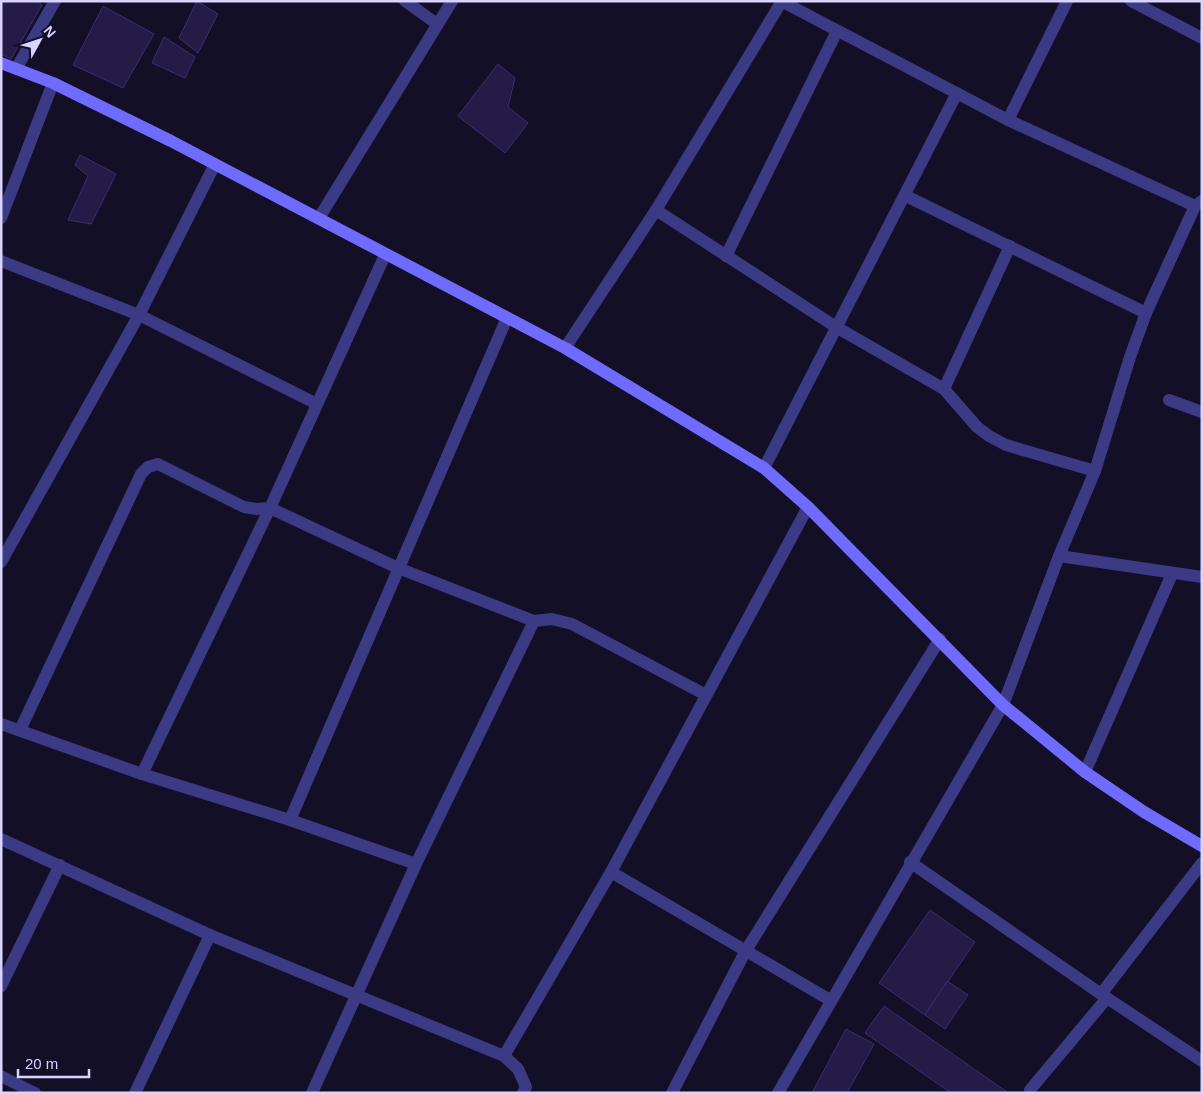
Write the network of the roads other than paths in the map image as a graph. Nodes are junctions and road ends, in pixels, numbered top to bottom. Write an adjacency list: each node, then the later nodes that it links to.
1 (55, 1): 11 (street)
2 (405, 1): 7 (street)
3 (452, 1): 7 (street)
4 (782, 1): 8 (street); 18 (street)
5 (1066, 1): 14 (street)
6 (1131, 1): 9 (street)
7 (438, 24): 20 (street)
8 (837, 31): 13 (street); 23 (street)
9 (1202, 38)
10 (1, 63): 11 (street)
11 (16, 69): 12 (street)
12 (53, 83): 15 (street); 19 (street)
13 (957, 93): 14 (street); 16 (street)
14 (1008, 120): 17 (street)
15 (215, 164): 20 (street); 26 (street)
16 (906, 196): 21 (street); 28 (street)
17 (1198, 203): 25 (street)
18 (656, 210): 23 (street); 29 (street)
19 (1, 218)
20 (319, 218): 22 (street)
21 (1010, 246): 25 (street); 30 (street)
22 (385, 255): 27 (street); 32 (street)
23 (726, 256): 28 (street)
24 (1, 261): 26 (street)
25 (1146, 313): 35 (street)
26 (139, 314): 32 (street); 39 (street)
27 (507, 318): 29 (street); 40 (street)
28 (836, 327): 30 (street); 34 (street)
29 (566, 348): 34 (street)
30 (944, 389): 35 (street)
31 (1169, 400): 33 (street)
32 (317, 404): 37 (street)
33 (1202, 412)
34 (764, 468): 36 (street)
35 (1095, 471): 38 (street)
36 (808, 507): 44 (street); 45 (street)
37 (270, 508): 40 (street); 48 (street); 50 (street)
38 (1059, 556): 41 (street); 46 (street)
39 (1, 562)
40 (398, 568): 43 (street); 51 (street)
41 (1172, 574): 42 (street); 49 (street)
42 (1202, 576)
43 (534, 622): 45 (street); 56 (street)
44 (940, 639): 46 (street); 60 (street)
45 (706, 695): 58 (street)
46 (1003, 705): 49 (street); 54 (street)
47 (1, 724): 48 (street)
48 (20, 730): 50 (street)
49 (1085, 772): 53 (street)
50 (142, 774): 51 (street)
51 (290, 820): 56 (street)
52 (1, 839): 57 (street)
53 (1202, 846)
54 (910, 862): 62 (street); 64 (street)
55 (1202, 863): 62 (street)
56 (416, 864): 63 (street)
57 (60, 865): 59 (street); 61 (street)
58 (611, 872): 60 (street); 65 (street)
59 (210, 935): 63 (street); 70 (street)
60 (746, 952): 64 (street); 73 (street)
61 (1, 986)
62 (1104, 996): 66 (street); 68 (street)
63 (355, 997): 65 (street); 71 (street)
64 (830, 1000): 74 (street)
65 (504, 1056): 72 (street)
66 (1202, 1061)
67 (2, 1080): 69 (street)
68 (1030, 1090)
69 (35, 1093)
70 (135, 1093)
71 (312, 1093)
72 (523, 1093)
73 (672, 1093)
74 (778, 1093)

